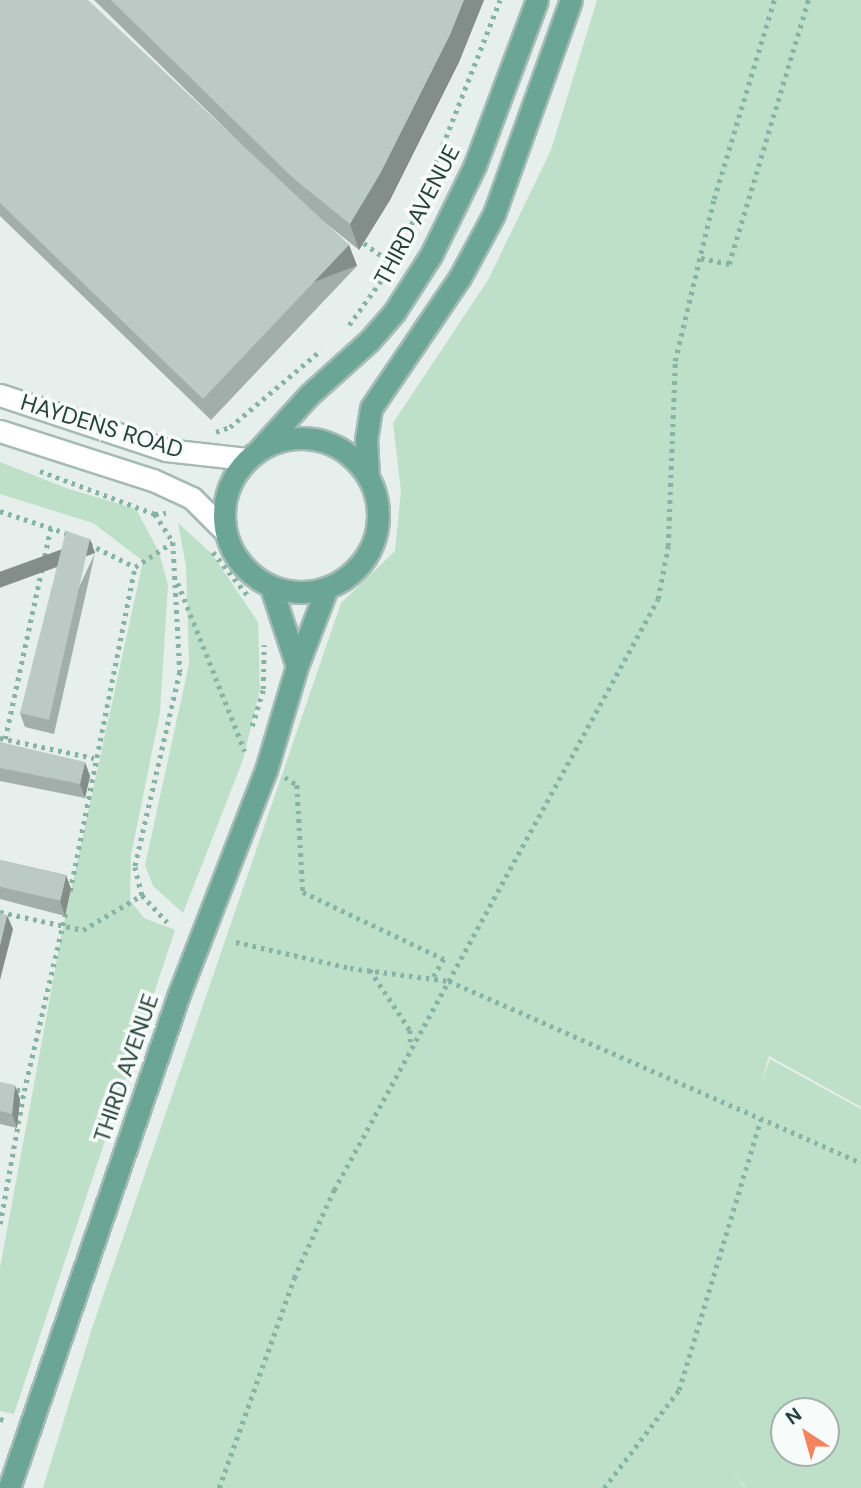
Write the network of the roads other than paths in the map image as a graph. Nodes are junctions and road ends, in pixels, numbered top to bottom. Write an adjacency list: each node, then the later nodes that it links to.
1 (537, 0): 5 (main road, THIRD AVENUE)
2 (571, 0): 6 (main road)
3 (0, 395): 5 (street, HAYDENS ROAD)
4 (0, 431): 7 (street, HAYDENS ROAD)
5 (253, 454): 6 (main road); 7 (main road)
6 (369, 477): 9 (main road)
7 (225, 531): 8 (main road)
8 (271, 587): 9 (main road); 10 (main road)
9 (327, 588): 10 (main road, THIRD AVENUE)
10 (297, 666): 11 (main road, THIRD AVENUE)
11 (9, 1488)

